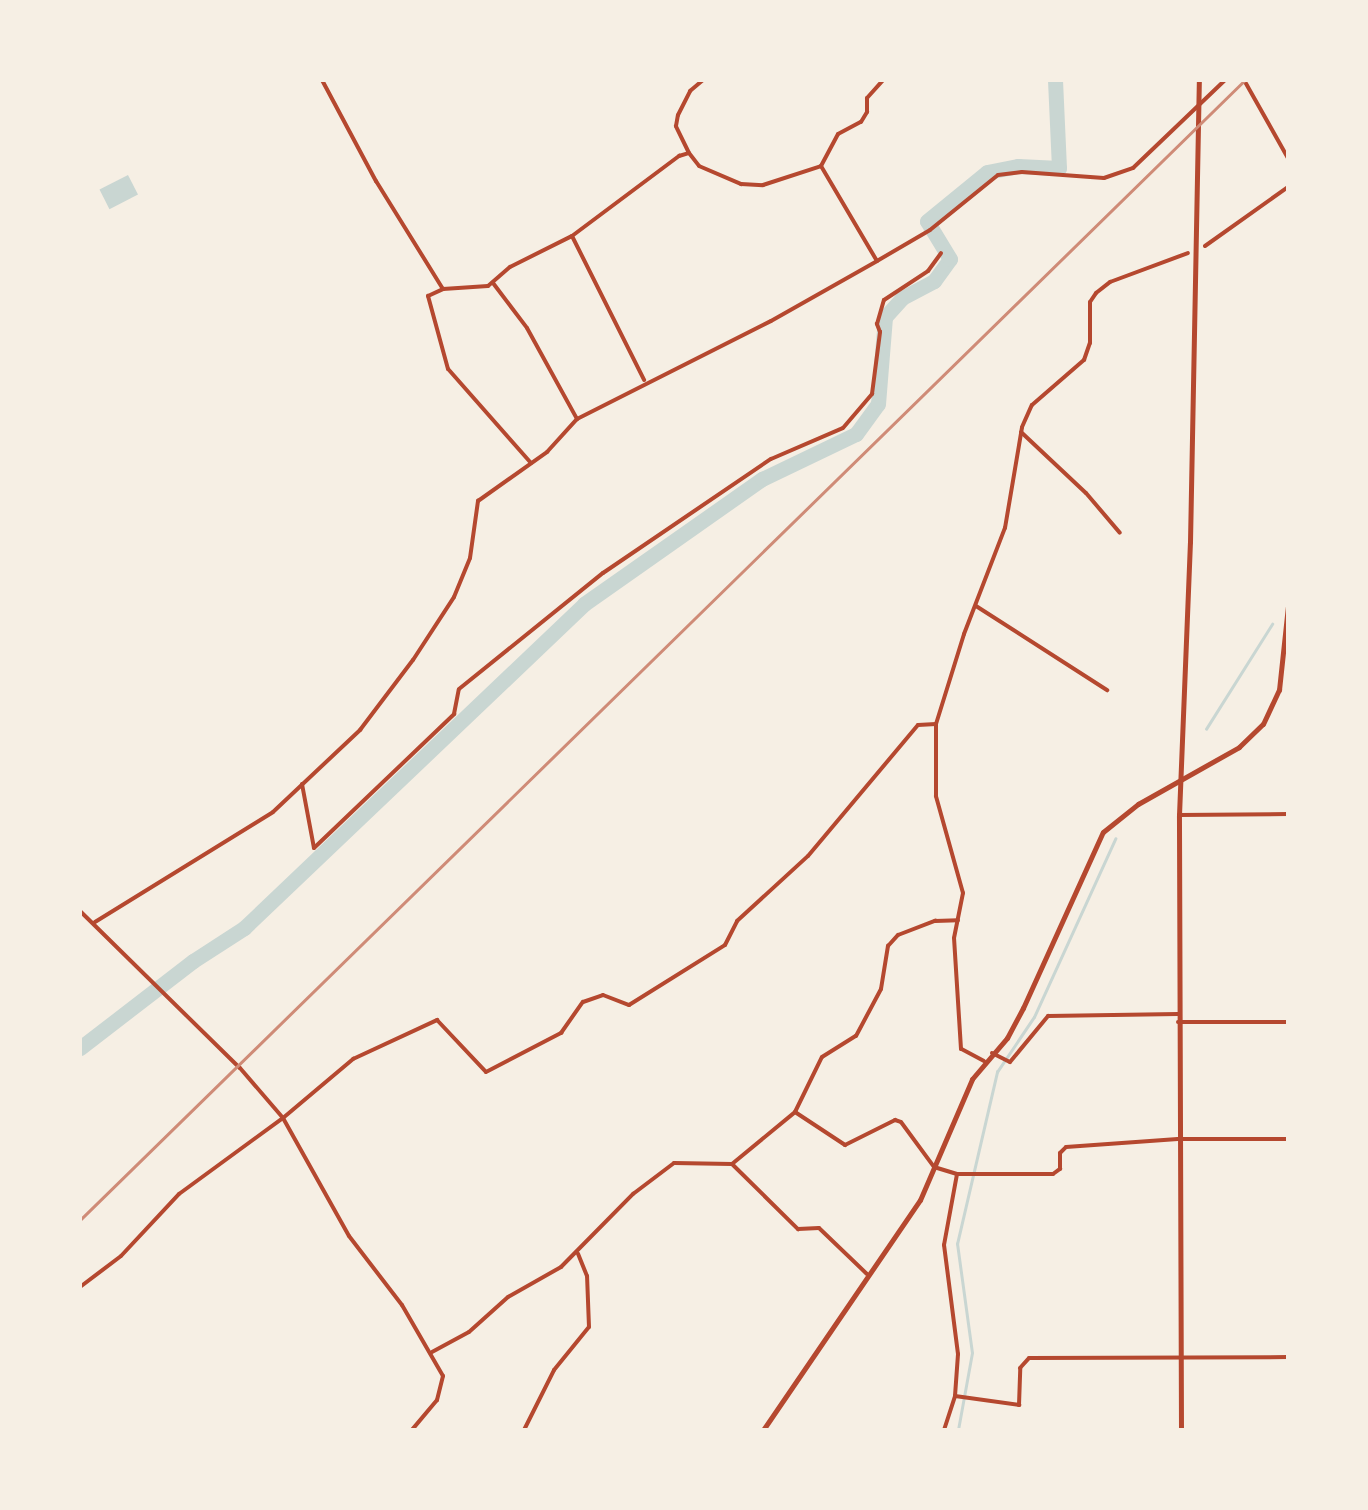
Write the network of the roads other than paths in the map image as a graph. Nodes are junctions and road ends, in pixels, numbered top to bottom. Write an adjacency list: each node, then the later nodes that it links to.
1 (322, 80): 17 (street)
2 (703, 80): 7 (street)
3 (883, 80): 9 (street)
4 (1199, 80): 27 (street)
5 (1225, 80): 15 (street)
6 (1244, 80): 8 (street)
7 (689, 153): 9 (street); 11 (street)
8 (1288, 158)
9 (821, 166): 15 (street)
10 (1288, 188): 12 (street)
11 (572, 236): 16 (street); 18 (street)
12 (1205, 246)
13 (941, 252): 28 (street)
14 (1188, 253): 20 (street)
15 (877, 261): 18 (street)
16 (492, 282): 17 (street); 19 (street)
17 (443, 289): 21 (street)
18 (644, 382): 19 (street)
19 (577, 418): 21 (street)
20 (1022, 432): 22 (street); 23 (street)
21 (532, 463): 28 (street)
22 (1120, 533)
23 (975, 606): 25 (street); 26 (street)
24 (1288, 606): 27 (street)
25 (1107, 690)
26 (936, 724): 32 (street); 40 (street)
27 (1181, 780): 30 (street); 37 (street)
28 (302, 784): 33 (street)
29 (1288, 814): 30 (street)
30 (1179, 815): 34 (street)
31 (80, 911): 33 (street)
32 (958, 920): 38 (street); 39 (street)
33 (95, 922): 40 (street)
34 (1178, 1014): 35 (street); 37 (street)
35 (1178, 1022): 36 (street); 41 (street)
36 (1288, 1022)
37 (992, 1054): 38 (street)
38 (984, 1062): 44 (street)
39 (794, 1112): 43 (street); 44 (street)
40 (284, 1118): 48 (street); 49 (street)
41 (1178, 1139): 42 (street); 45 (street); 51 (street)
42 (1288, 1139)
43 (732, 1164): 46 (street); 47 (street)
44 (934, 1167): 45 (street); 47 (street)
45 (958, 1174): 52 (street)
46 (578, 1254): 49 (street); 54 (street)
47 (867, 1274): 55 (street)
48 (80, 1288)
49 (432, 1352): 53 (street)
50 (1288, 1358): 51 (street)
51 (1182, 1360): 52 (street); 57 (street)
52 (955, 1396): 56 (street)
53 (412, 1430)
54 (524, 1430)
55 (763, 1430)
56 (944, 1430)
57 (1181, 1430)

